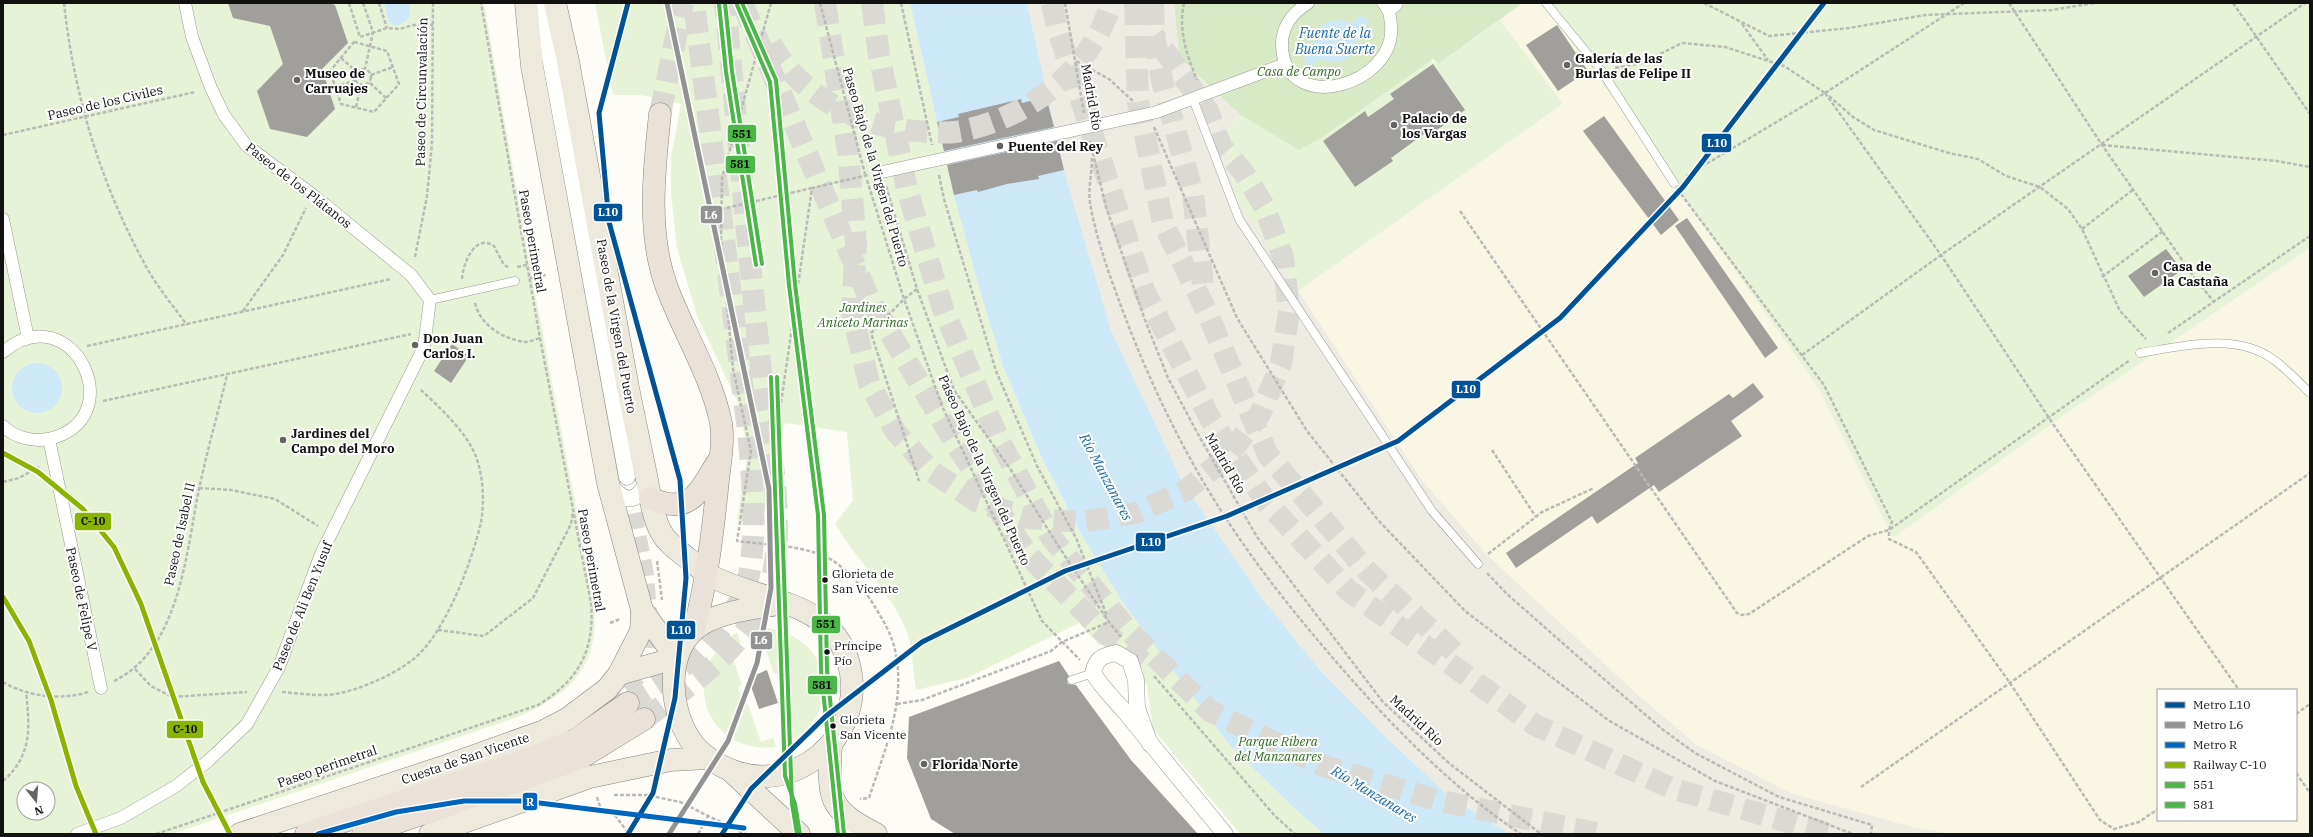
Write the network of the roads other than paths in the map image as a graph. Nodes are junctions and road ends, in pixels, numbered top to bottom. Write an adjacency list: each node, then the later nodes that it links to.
1 (185, 3): 15 (street, Paseo de los Plátanos)
2 (526, 3): 23 (main road, Paseo de la Virgen del Puerto)
3 (540, 3): 23 (street, Paseo de la Virgen del Puerto)
4 (555, 3): 24 (main road, Paseo de la Virgen del Puerto)
5 (1308, 3): 8 (street)
6 (1546, 3): 12 (lane)
7 (1389, 5): 8 (street)
8 (1285, 64): 9 (street)
9 (1198, 97): 11 (street); 25 (lane)
10 (660, 114): 22 (highway)
11 (882, 172)
12 (1674, 183)
13 (3, 219): 16 (street)
14 (515, 280): 15 (lane)
15 (430, 300): 42 (street, Paseo de Ali Ben Yusuf)
16 (28, 338): 17 (street); 21 (street)
17 (3, 352)
18 (2140, 353): 19 (lane)
19 (2310, 393)
20 (3, 426): 21 (street)
21 (49, 439): 34 (street, Paseo de Felipe V)
22 (720, 457): 24 (highway); 26 (highway)
23 (617, 480): 24 (street); 28 (main road, Paseo de la Virgen del Puerto)
24 (649, 491): 26 (main road, Paseo de la Virgen del Puerto)
25 (1478, 564)
26 (708, 574): 27 (main road, Paseo de la Virgen del Puerto); 29 (highway)
27 (784, 603): 29 (main road); 38 (main road)
28 (650, 607): 30 (main road, Paseo de la Virgen del Puerto); 32 (main road, Cuesta de San Vicente)
29 (694, 630): 30 (main road)
30 (676, 658): 32 (main road); 39 (main road)
31 (1093, 673): 33 (lane); 37 (street); 37 (street)
32 (619, 674): 43 (main road, Cuesta de San Vicente)
33 (1072, 680)
34 (101, 688)
35 (628, 703): 44 (highway)
36 (644, 718): 45 (highway)
37 (1150, 744): 50 (street)
38 (831, 745): 40 (main road); 41 (main road)
39 (708, 758): 40 (main road); 46 (main road)
40 (731, 771): 47 (main road)
41 (835, 805): 48 (lane); 49 (main road)
42 (77, 834)
43 (240, 834)
44 (306, 834)
45 (363, 834)
46 (430, 834)
47 (799, 834)
48 (850, 834)
49 (876, 834)
50 (1225, 834)

